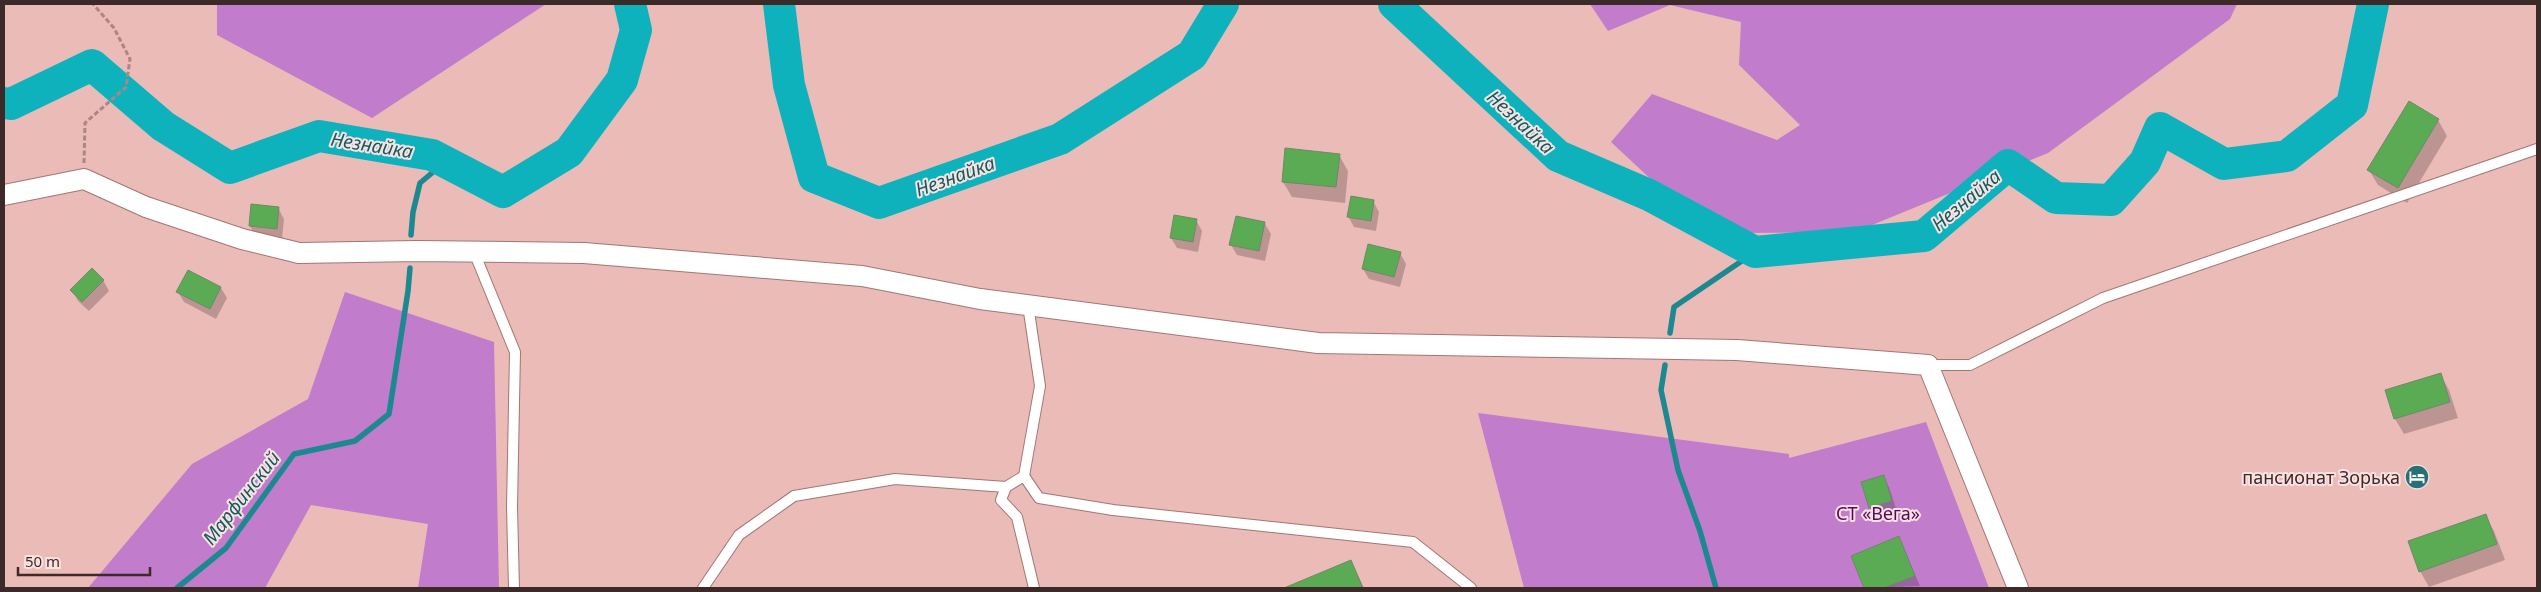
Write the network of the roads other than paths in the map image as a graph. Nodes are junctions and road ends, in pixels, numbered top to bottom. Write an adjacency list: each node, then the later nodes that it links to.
1 (2537, 149): 5 (lane)
2 (4, 196): 3 (street)
3 (474, 252): 4 (street); 8 (lane)
4 (1028, 305): 5 (street); 6 (lane)
5 (1928, 365): 12 (street)
6 (1024, 476): 7 (lane); 11 (lane)
7 (1006, 487): 9 (lane); 10 (lane)
8 (514, 588)
9 (703, 588)
10 (1034, 588)
11 (1471, 588)
12 (2018, 588)

